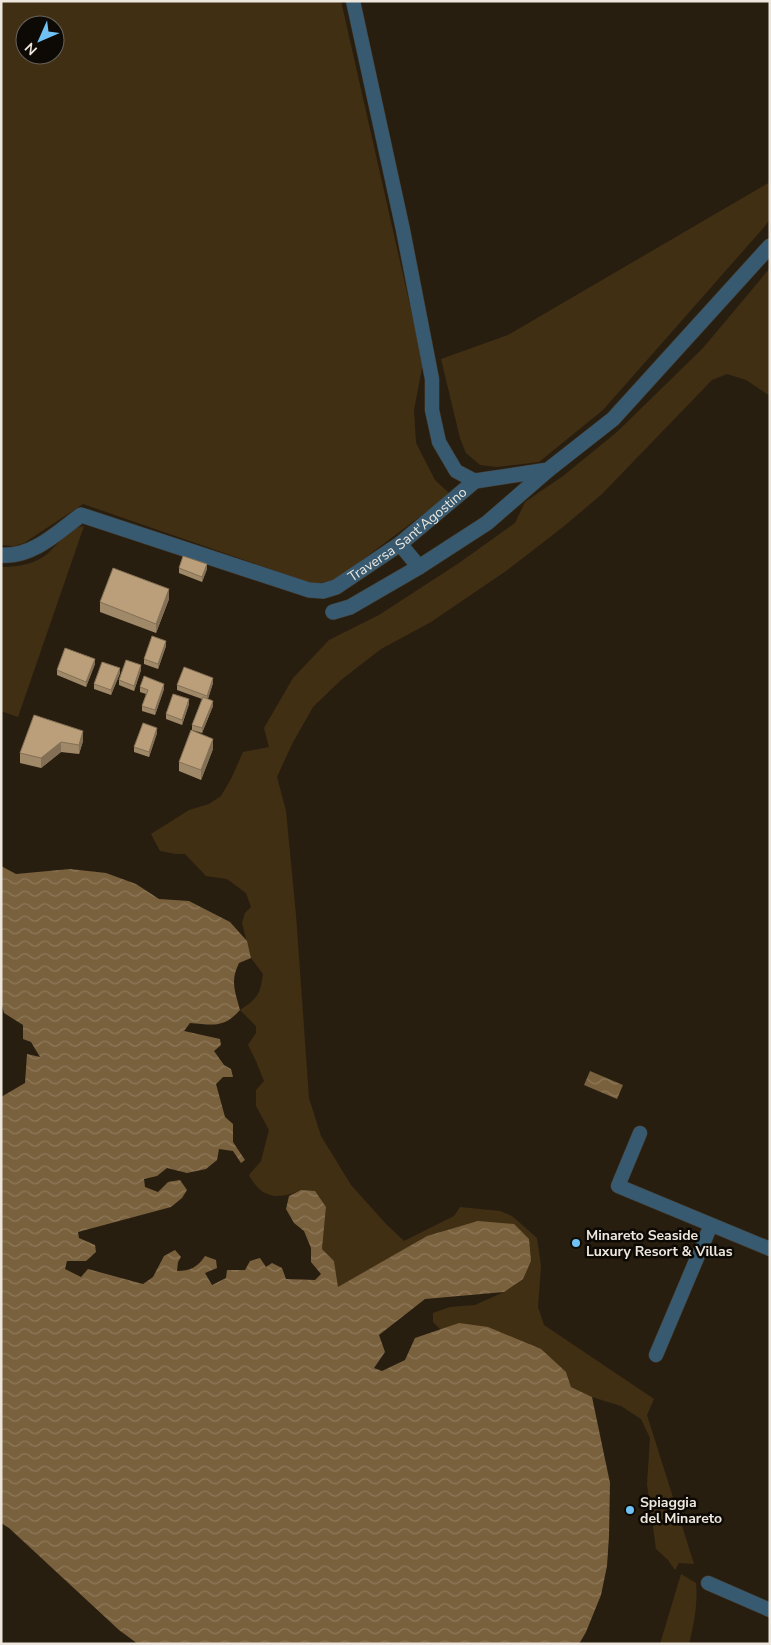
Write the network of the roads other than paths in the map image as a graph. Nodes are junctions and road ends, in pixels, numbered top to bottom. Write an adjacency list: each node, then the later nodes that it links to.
1 (353, 1): 4 (lane)
2 (770, 246): 3 (street, Traversa Sant'Agostino)
3 (548, 470): 4 (street, Traversa Sant'Agostino); 7 (street)
4 (475, 481): 5 (street, Traversa Sant'Agostino)
5 (400, 544): 6 (street, Traversa Sant'Agostino); 7 (street)
6 (1, 554)
7 (419, 566): 8 (street)
8 (333, 612)
9 (640, 1133): 10 (lane)
10 (711, 1225): 11 (lane); 12 (lane)
11 (770, 1249)
12 (656, 1355)
13 (708, 1583): 14 (lane)
14 (770, 1610)

